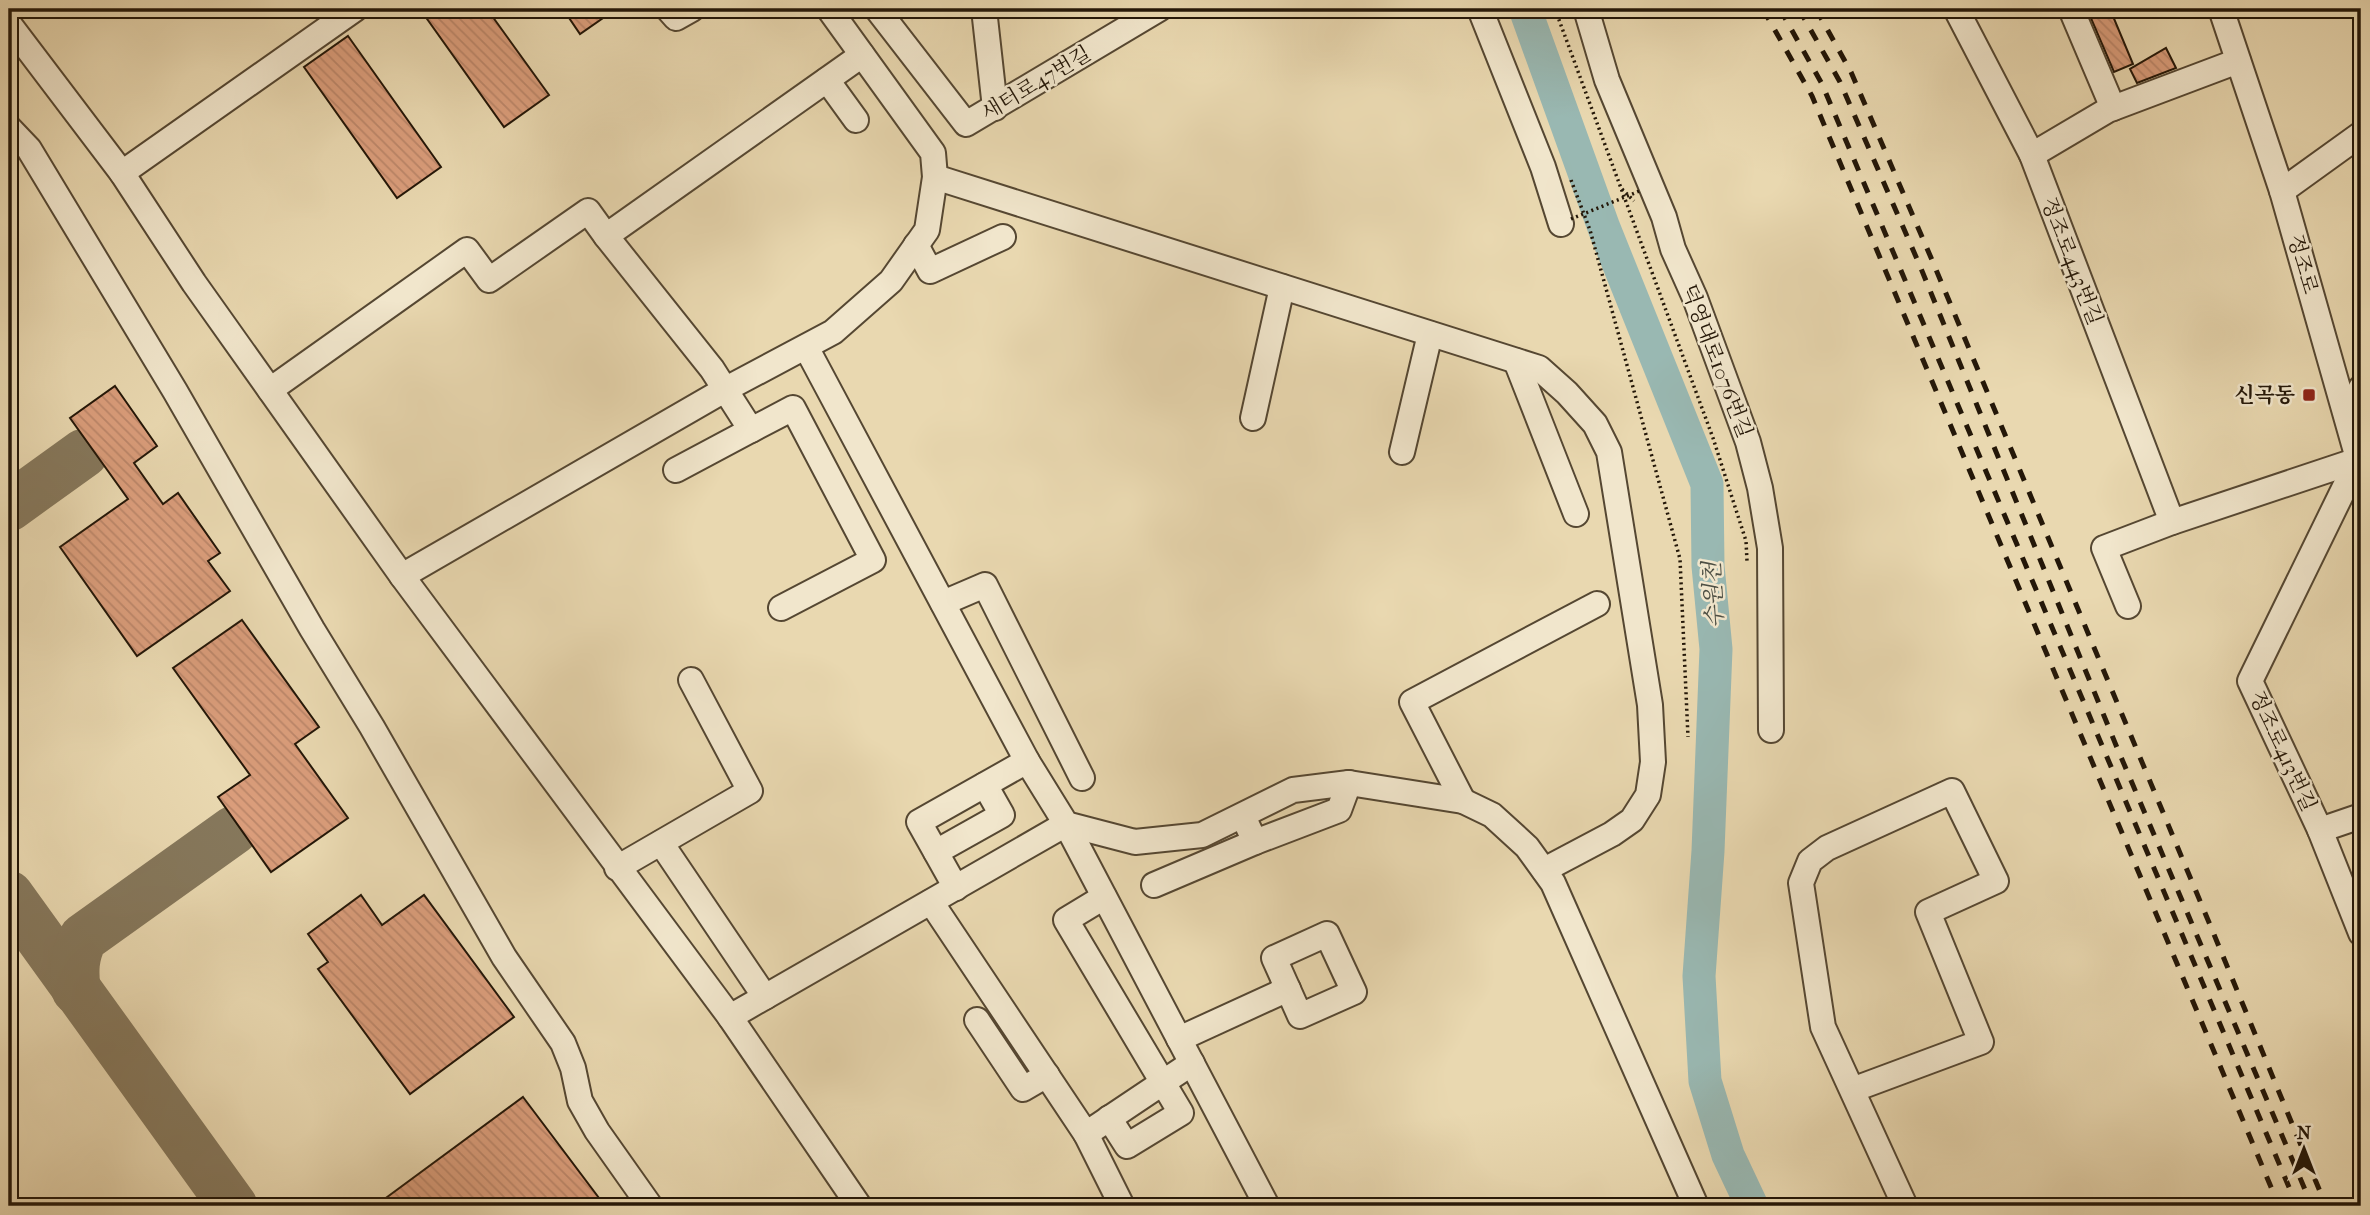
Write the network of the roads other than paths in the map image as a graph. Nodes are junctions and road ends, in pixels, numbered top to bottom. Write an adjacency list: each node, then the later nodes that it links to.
1 (355, 9): 23 (street)
2 (668, 9): 3 (street)
3 (692, 9)
4 (829, 9): 14 (street)
5 (877, 9): 17 (street, 새터로47번길)
6 (984, 9): 17 (street)
7 (1159, 9): 17 (street, 새터로47번길)
8 (1480, 9): 26 (street)
9 (1586, 9): 53 (street, 덕영대로1076번길)
10 (1956, 9): 22 (street, 정조로443번길)
11 (2071, 9): 18 (street)
12 (2221, 9): 15 (street, 정조로)
13 (9, 24): 23 (street)
14 (862, 55): 16 (street); 24 (street)
15 (2238, 61): 18 (street); 25 (street, 정조로)
16 (827, 80): 19 (street); 27 (street)
17 (995, 108)
18 (2110, 109): 22 (street)
19 (856, 120)
20 (9, 128): 84 (street)
21 (2361, 134): 25 (street)
22 (2032, 155): 44 (street, 정조로443번길)
23 (122, 173): 36 (street)
24 (935, 177): 29 (street); 30 (street)
25 (2282, 191): 37 (street, 정조로)
26 (1566, 221)
27 (606, 236): 35 (street); 36 (street)
28 (1003, 237): 29 (street)
29 (916, 245): 32 (street)
30 (1282, 287): 31 (street); 38 (street)
31 (1430, 334): 33 (street); 40 (street)
32 (806, 346): 35 (street); 45 (street)
33 (1516, 361): 43 (street); 67 (street)
34 (2361, 388): 37 (street)
35 (726, 389): 39 (street); 47 (street)
36 (270, 390): 47 (street)
37 (2347, 417): 41 (street, 정조로)
38 (1253, 418)
39 (751, 430): 42 (street); 46 (street)
40 (1402, 452)
41 (2360, 464): 44 (street); 62 (street, 정조로413번길)
42 (676, 470)
43 (1576, 514)
44 (2172, 522): 50 (street)
45 (910, 541): 46 (street); 48 (street)
46 (873, 560): 51 (street)
47 (402, 576): 66 (street)
48 (943, 603): 54 (street); 55 (street)
49 (1597, 604): 58 (street)
50 (2128, 606)
51 (781, 608)
52 (691, 680): 64 (street)
53 (1772, 730)
54 (1027, 761): 57 (street); 61 (street)
55 (1082, 778)
56 (1349, 783): 58 (street); 59 (street); 63 (street)
57 (985, 785): 65 (street); 65 (street)
58 (1463, 801): 67 (street)
59 (1243, 816): 61 (street); 63 (street)
60 (2361, 816): 62 (street)
61 (1066, 824): 69 (street); 70 (street)
62 (2319, 830): 72 (street, 정조로413번길)
63 (1255, 842): 68 (street)
64 (661, 843): 66 (street); 74 (street)
65 (936, 852): 69 (street)
66 (617, 868): 75 (street)
67 (1544, 870): 88 (street)
68 (1154, 885)
69 (956, 888): 71 (street)
70 (1104, 897): 77 (street); 80 (street)
71 (931, 902): 74 (street); 79 (street)
72 (2361, 933)
73 (1288, 989): 77 (street)
74 (765, 997): 75 (street)
75 (730, 1017): 85 (street)
76 (977, 1020): 79 (street)
77 (1179, 1039): 78 (street)
78 (1192, 1063): 80 (street); 87 (street)
79 (1047, 1075): 83 (street)
80 (1163, 1083): 82 (street); 82 (street)
81 (1852, 1090): 81 (street); 89 (street)
82 (1109, 1118): 83 (street)
83 (1086, 1134): 86 (street)
84 (650, 1206)
85 (859, 1206)
86 (1122, 1206)
87 (1267, 1206)
88 (1696, 1206)
89 (1905, 1206)

